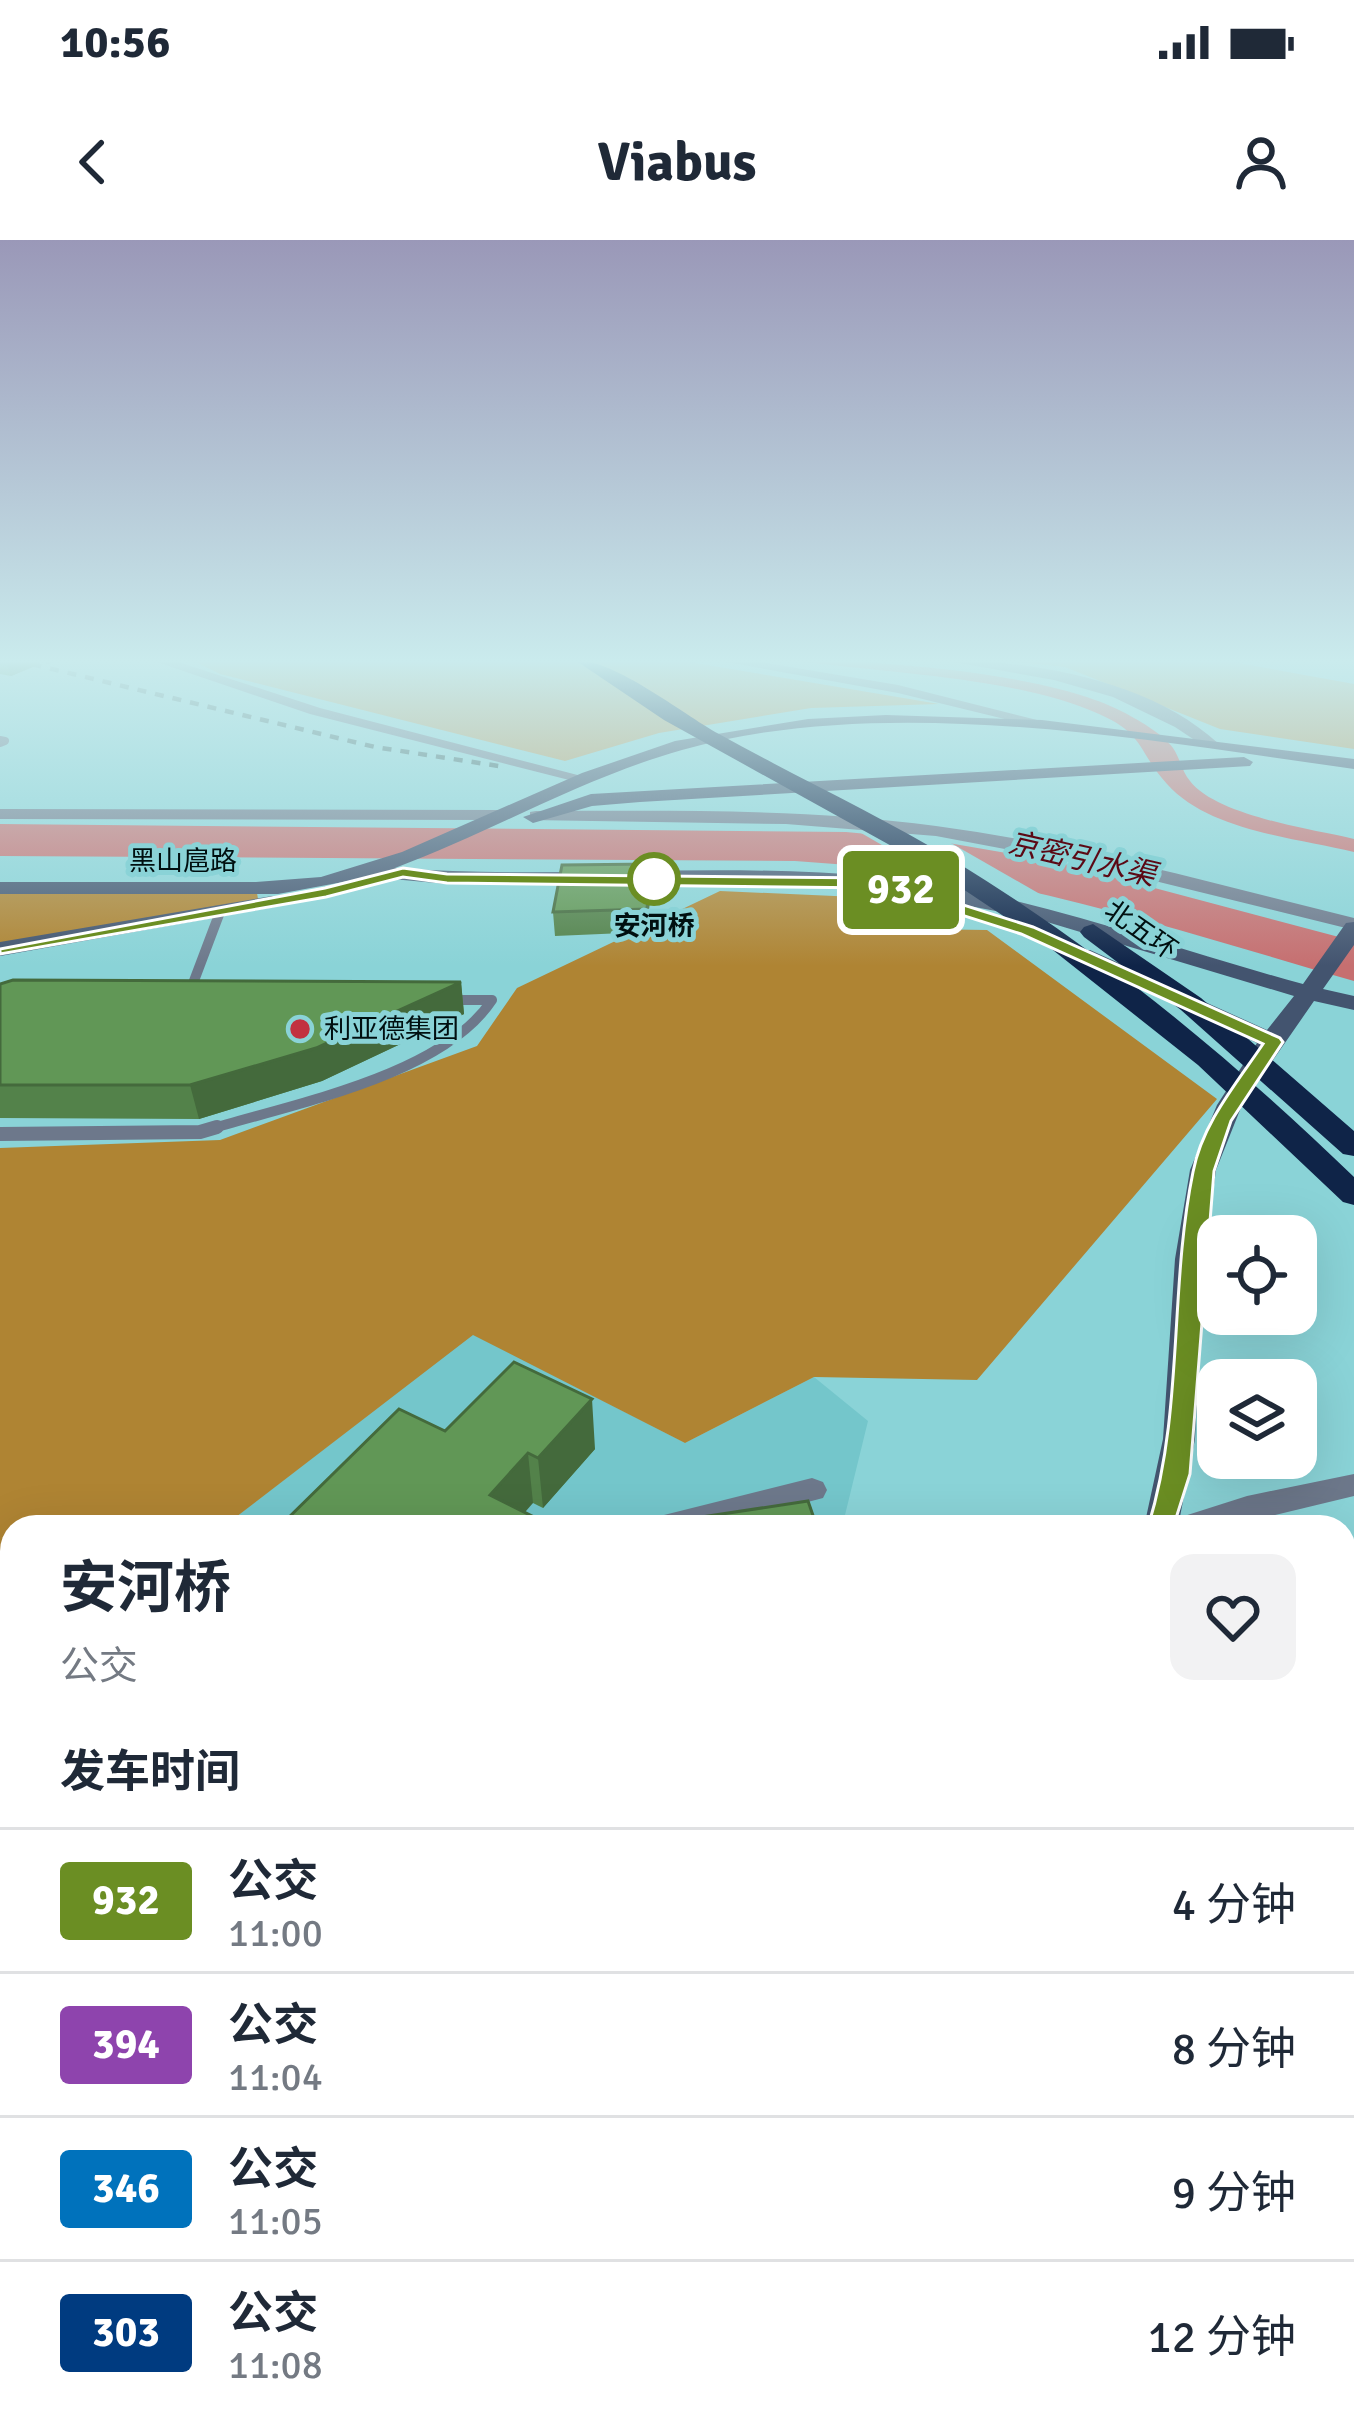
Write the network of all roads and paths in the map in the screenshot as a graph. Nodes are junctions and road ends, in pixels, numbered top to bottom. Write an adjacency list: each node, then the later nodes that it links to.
1 (518, 762): 9 (street)
2 (632, 762): 9 (main road)
3 (758, 762): 29 (highway, 北五环)
4 (784, 762): 10 (lane)
5 (800, 762): 28 (highway, 北五环)
6 (1158, 762): 10 (main road)
7 (1261, 762): 8 (main road)
8 (1354, 774)
9 (581, 778): 12 (main road)
10 (799, 787): 12 (main road)
11 (0, 814): 12 (street)
12 (517, 818): 13 (main road); 14 (main road, 黑山扈路); 18 (street)
13 (364, 872): 14 (main road); 16 (main road, 黑山扈路)
14 (403, 872): 15 (main road, 黑山扈路); 17 (main road, 黑山扈路)
15 (878, 883): 20 (main road); 26 (main road)
16 (0, 888)
17 (220, 912): 19 (main road, 黑山扈路); 22 (lane)
18 (1352, 929): 20 (main road)
19 (0, 950)
20 (1317, 985): 25 (main road); 26 (main road)
21 (164, 999): 22 (lane)
22 (187, 999): 23 (lane)
23 (210, 999)
24 (445, 1000): 27 (lane)
25 (1354, 1003)
26 (1274, 1042): 33 (main road)
27 (0, 1134)
28 (1354, 1147)
29 (1354, 1195)
30 (1354, 1485): 34 (street)
31 (812, 1490): 32 (street)
32 (712, 1515)
33 (1165, 1515)
34 (1226, 1515)

